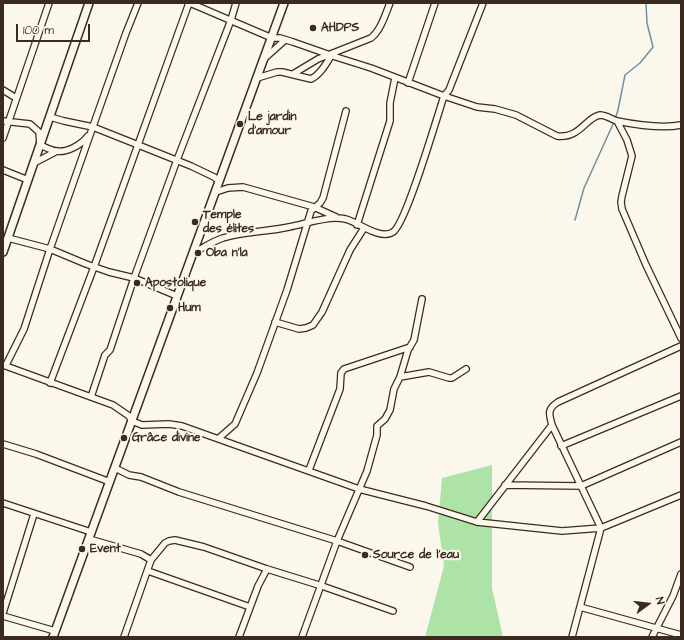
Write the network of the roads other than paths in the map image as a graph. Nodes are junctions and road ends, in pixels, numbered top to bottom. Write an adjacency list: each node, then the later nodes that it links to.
1 (49, 3): 21 (street)
2 (89, 3): 23 (street)
3 (138, 3): 27 (street)
4 (190, 3): 10 (street); 30 (street)
5 (236, 3): 10 (street)
6 (284, 3): 11 (street)
7 (390, 3): 13 (street)
8 (434, 3): 18 (street)
9 (483, 3): 20 (street)
10 (231, 20): 11 (street); 32 (street)
11 (272, 38): 12 (street); 14 (street)
12 (285, 40): 13 (street); 14 (street)
13 (330, 55): 15 (street); 15 (street); 17 (street)
14 (264, 58): 16 (street)
15 (292, 74): 16 (street)
16 (257, 78): 36 (street)
17 (395, 78): 18 (street); 41 (street)
18 (408, 83): 20 (street)
19 (3, 90): 21 (street)
20 (444, 96): 24 (street); 42 (street)
21 (16, 98): 25 (street)
22 (346, 111): 38 (street)
23 (50, 117): 27 (street); 29 (street)
24 (617, 121): 26 (street); 52 (street)
25 (5, 122): 28 (street); 29 (street)
26 (681, 126)
27 (92, 130): 30 (street); 31 (street); 44 (street)
28 (3, 138)
29 (40, 145): 31 (street); 33 (street)
30 (138, 145): 32 (street); 47 (street)
31 (57, 151): 33 (street)
32 (177, 160): 36 (street); 48 (street)
33 (34, 163): 35 (street)
34 (3, 170): 35 (street)
35 (28, 180): 43 (street)
36 (219, 181): 37 (street)
37 (216, 192): 38 (street); 46 (street)
38 (314, 207): 39 (street); 40 (street)
39 (337, 218): 40 (street); 41 (street)
40 (306, 224): 46 (street); 51 (street)
41 (357, 225): 42 (street)
42 (364, 228): 51 (street)
43 (8, 238): 44 (street); 45 (street)
44 (50, 249): 47 (street); 55 (street)
45 (3, 252)
46 (193, 253): 49 (street)
47 (94, 267): 48 (street); 57 (street)
48 (134, 278): 49 (street); 62 (street)
49 (177, 296): 63 (street)
50 (422, 299): 54 (street)
51 (275, 322): 65 (street)
52 (681, 338)
53 (681, 346): 64 (street)
54 (410, 347): 58 (street); 70 (street)
55 (4, 365): 59 (street)
56 (466, 369): 58 (street)
57 (54, 372): 59 (street); 60 (street)
58 (400, 377): 74 (street)
59 (50, 383): 60 (street)
60 (59, 386): 62 (street)
61 (681, 396): 68 (street)
62 (90, 397): 63 (street)
63 (132, 421): 65 (street); 69 (street)
64 (552, 425): 68 (street); 72 (street)
65 (219, 438): 70 (street)
66 (681, 442): 73 (street)
67 (3, 444): 71 (street)
68 (561, 446): 73 (street)
69 (115, 468): 71 (street); 81 (street)
70 (309, 470): 74 (street)
71 (110, 482): 80 (street)
72 (505, 485): 73 (street); 78 (street)
73 (582, 486): 79 (street)
74 (359, 489): 78 (street); 81 (street)
75 (681, 495): 79 (street)
76 (3, 503): 77 (street)
77 (34, 514): 80 (street); 91 (street)
78 (477, 522): 79 (street)
79 (601, 528): 89 (street)
80 (90, 536): 82 (street); 94 (street)
81 (337, 541): 83 (street); 87 (street)
82 (151, 560): 84 (street); 85 (street)
83 (410, 567)
84 (267, 569): 87 (street); 88 (street)
85 (148, 571): 88 (street); 96 (street)
86 (681, 574): 93 (street)
87 (322, 586): 90 (street); 98 (street)
88 (250, 607): 97 (street)
89 (580, 607): 93 (street); 99 (street)
90 (393, 611)
91 (3, 613)
92 (3, 616): 94 (street)
93 (656, 629): 95 (street); 100 (street)
94 (54, 634)
95 (681, 635)
96 (124, 637)
97 (239, 637)
98 (302, 637)
99 (572, 637)
100 (652, 637)

